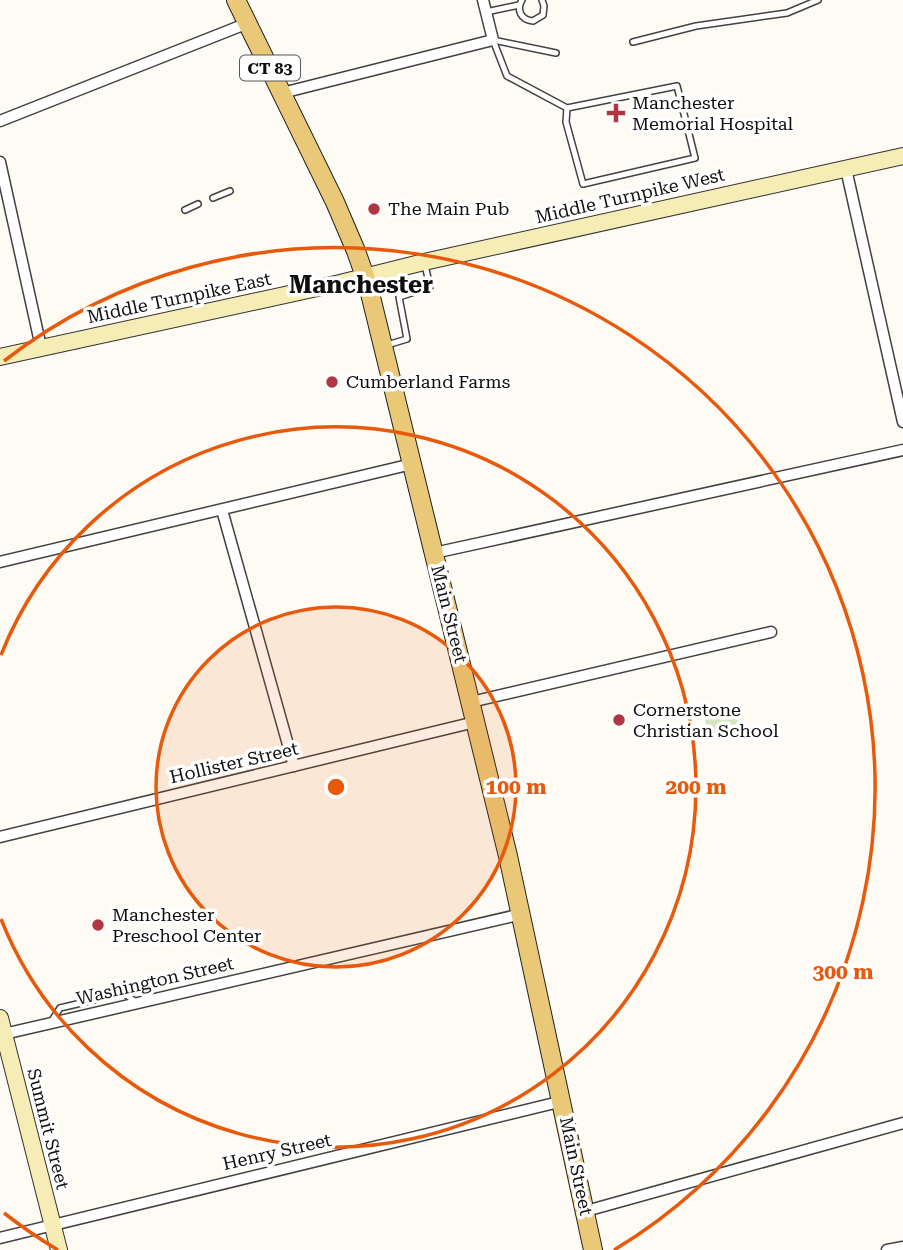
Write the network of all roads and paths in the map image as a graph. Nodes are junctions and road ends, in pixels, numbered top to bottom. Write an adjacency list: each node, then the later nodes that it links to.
1 (236, 0): 7 (main road, Main Street / CT 83)
2 (483, 0): 6 (street)
3 (542, 0): 5 (lane)
4 (818, 0): 9 (lane)
5 (520, 3): 6 (lane)
6 (486, 12): 8 (street)
7 (248, 23): 11 (main road, Main Street / CT 83); 13 (street)
8 (493, 40): 10 (lane); 11 (street); 12 (lane)
9 (633, 42)
10 (556, 53)
11 (282, 93): 22 (main road, Main Street / CT 83)
12 (567, 108): 12 (lane)
13 (0, 121)
14 (903, 156): 16 (main road, Middle Turnpike West)
15 (0, 162): 24 (street)
16 (846, 169): 21 (main road, Middle Turnpike West); 26 (street)
17 (230, 191): 18 (lane)
18 (213, 198)
19 (198, 204): 20 (lane)
20 (185, 209)
21 (424, 262): 22 (main road, Middle Turnpike West); 23 (lane)
22 (365, 277): 23 (main road, Main Street / CT 83); 24 (main road, Middle Turnpike East)
23 (383, 346): 28 (main road, Main Street / CT 83)
24 (41, 347): 25 (main road, Middle Turnpike East)
25 (0, 357)
26 (903, 422)
27 (903, 450): 30 (street)
28 (412, 464): 29 (street); 30 (main road, Main Street / CT 83)
29 (222, 510): 31 (street); 35 (street)
30 (434, 553): 33 (main road, Main Street / CT 83)
31 (0, 562)
32 (771, 632): 33 (street)
33 (471, 702): 34 (main road, Main Street / CT 83)
34 (475, 722): 35 (street, Hollister Street); 37 (main road, Main Street / CT 83)
35 (294, 766): 36 (street, Hollister Street)
36 (0, 837)
37 (522, 914): 38 (street, Washington Street); 39 (main road, Main Street / CT 83)
38 (1, 1029): 42 (main road, Summit Street)
39 (563, 1101): 41 (main road, Main Street / CT 83); 42 (street, Henry Street)
40 (903, 1123): 41 (street)
41 (586, 1212): 46 (main road, Main Street / CT 83)
42 (52, 1224): 43 (street, Henry Street); 45 (main road, Summit Street)
43 (0, 1238)
44 (903, 1247): 47 (street)
45 (59, 1250)
46 (593, 1250)
47 (887, 1250)

